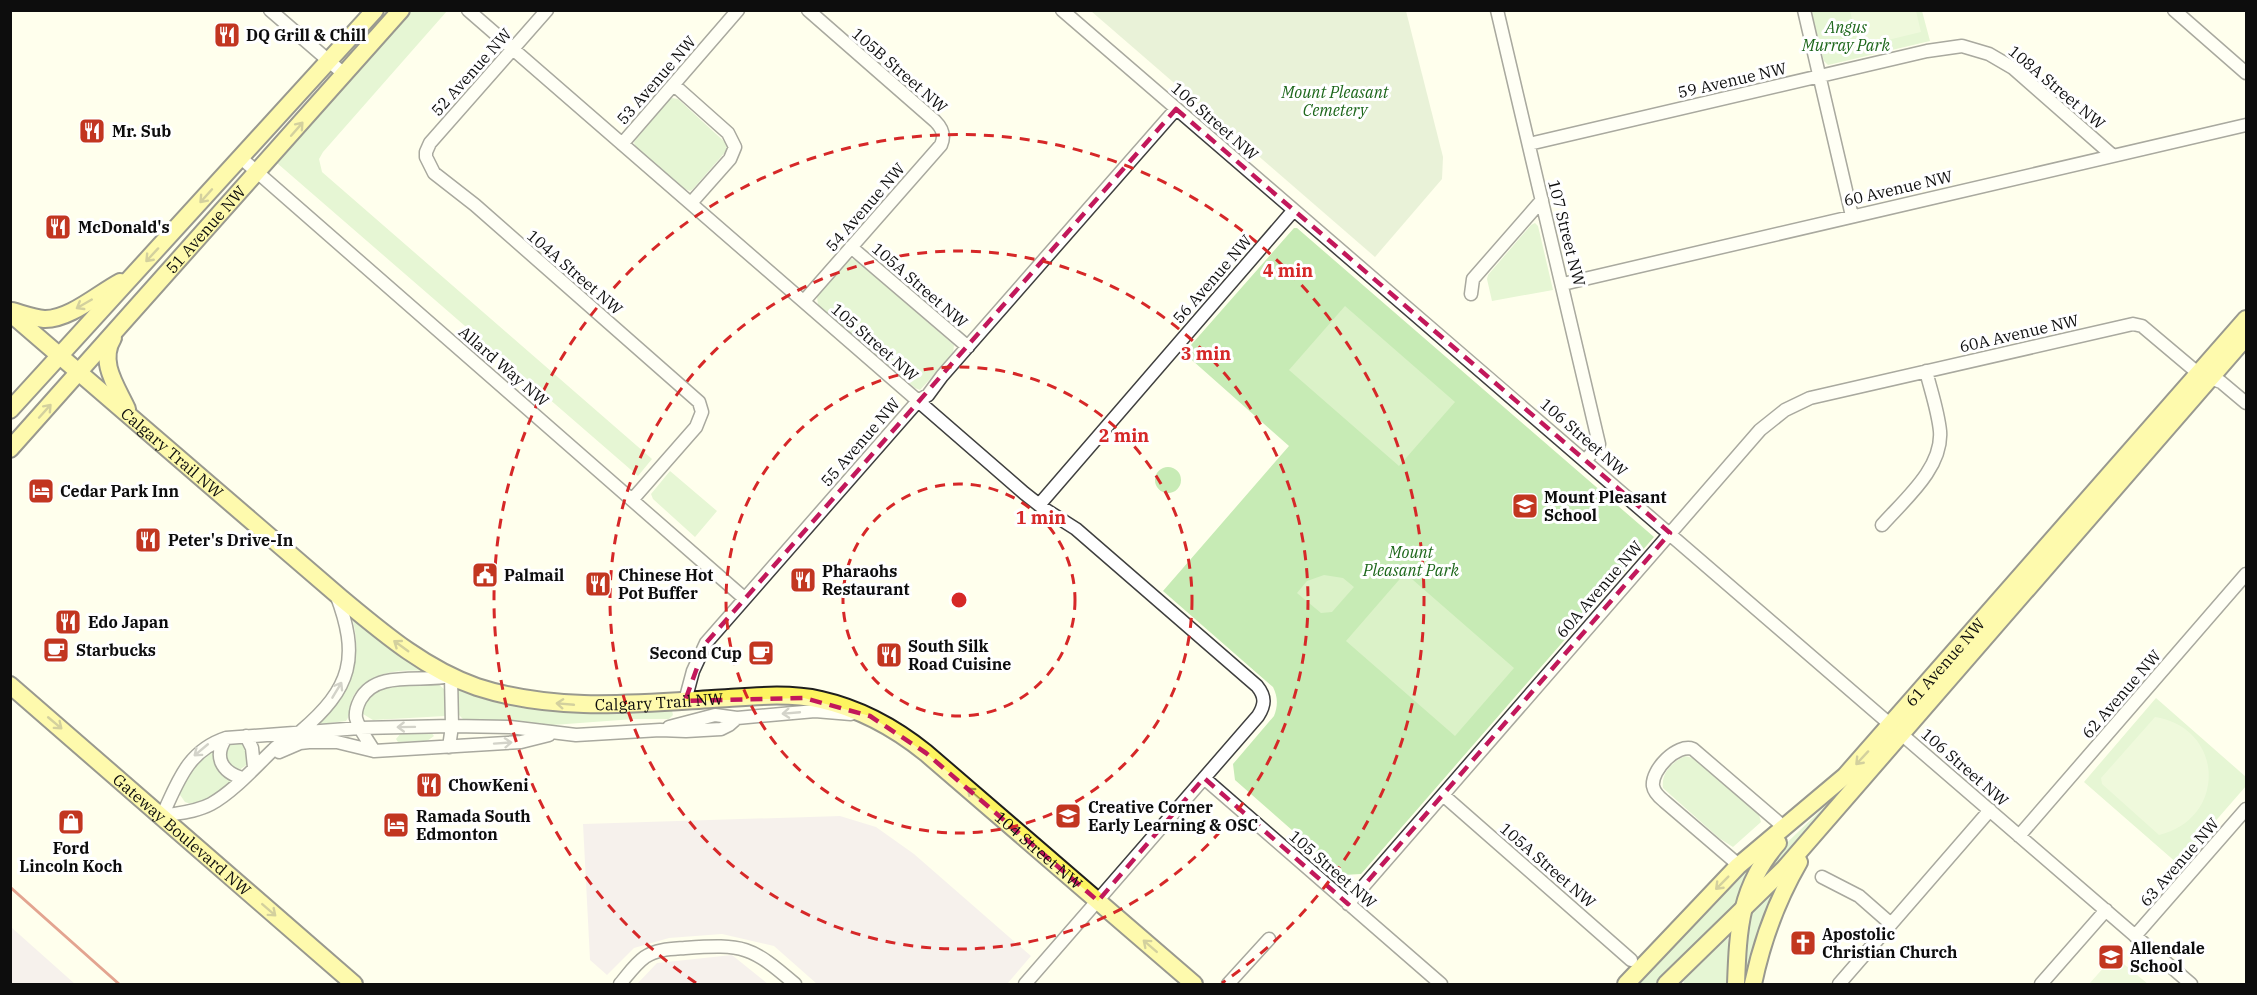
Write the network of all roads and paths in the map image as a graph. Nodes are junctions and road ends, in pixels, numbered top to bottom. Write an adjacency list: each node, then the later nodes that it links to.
1 (270, 10): 14 (street)
2 (375, 10): 14 (main road, 51 Avenue NW)
3 (401, 10): 15 (main road, 51 Avenue NW)
4 (468, 10): 12 (street, 105 Street NW)
5 (547, 10): 12 (street, 52 Avenue NW)
6 (738, 10): 18 (street, 53 Avenue NW)
7 (808, 10): 21 (street, 105B Street NW)
8 (1062, 10): 19 (street, 106 Street NW)
9 (1497, 10): 23 (street, 107 Street NW)
10 (1804, 10): 17 (street)
11 (2174, 10): 16 (street)
12 (513, 49): 22 (street, 105 Street NW); 25 (street, 52 Avenue NW)
13 (1978, 49): 17 (street, 59 Avenue NW); 24 (street, 108A Street NW)
14 (330, 62): 15 (street); 26 (main road, 51 Avenue NW)
15 (344, 74): 27 (main road, 51 Avenue NW, one-way to 15)
16 (2246, 74)
17 (1820, 77): 23 (street, 59 Avenue NW); 31 (street)
18 (674, 85): 22 (street, 53 Avenue NW); 29 (street)
19 (1176, 109): 30 (street, 106 Street NW); 41 (street, 55 Avenue NW)
20 (2245, 123): 24 (street, 60 Avenue NW)
21 (942, 131): 32 (street, 54 Avenue NW)
22 (622, 144): 29 (street, 105 Street NW)
23 (1528, 144): 28 (street, 107 Street NW)
24 (2112, 155): 31 (street, 60 Avenue NW)
25 (426, 157): 52 (street, 104A Street NW)
26 (241, 158): 27 (street, Allard Way NW); 33 (main road, 51 Avenue NW, one-way to 33)
27 (258, 173): 39 (main road, 51 Avenue NW); 52 (street, Allard Way NW)
28 (1542, 200): 34 (street, 107 Street NW); 35 (street)
29 (691, 203): 36 (street, 105 Street NW)
30 (1293, 211): 51 (street, 106 Street NW); 53 (street, 56 Avenue NW)
31 (1852, 216): 34 (street, 60 Avenue NW)
32 (851, 247): 36 (street, 54 Avenue NW); 41 (street, 105A Street NW)
33 (134, 274): 37 (main road, one-way to 37); 42 (main road, 51 Avenue NW)
34 (1563, 284): 51 (street, 107 Street NW)
35 (1471, 294)
36 (804, 301): 46 (street, 105 Street NW)
37 (10, 312): 42 (main road, Calgary Trail NW)
38 (2247, 319): 45 (main road, 61 Avenue NW)
39 (123, 324): 44 (main road, 51 Avenue NW); 49 (main road)
40 (2247, 337): 45 (main road, 61 Avenue NW)
41 (968, 347): 46 (street, 55 Avenue NW)
42 (60, 355): 44 (main road, Calgary Trail NW); 48 (main road, 51 Avenue NW)
43 (1926, 371): 45 (street, 60A Avenue NW); 54 (street); 55 (street, 60A Avenue NW)
44 (80, 373): 49 (main road, Calgary Trail NW); 50 (main road, 51 Avenue NW, one-way to 44)
45 (2204, 376): 47 (street); 65 (main road, 61 Avenue NW)
46 (918, 401): 53 (street, 105 Street NW); 58 (street, 55 Avenue NW)
47 (2247, 403)
48 (10, 410)
49 (130, 415): 57 (main road, Calgary Trail NW)
50 (10, 449)
51 (1586, 460): 55 (street, 106 Street NW)
52 (632, 500): 58 (street, Allard Way NW)
53 (1039, 505): 74 (street, 105 Street NW)
54 (1882, 525)
55 (1670, 533): 65 (street, 106 Street NW); 76 (street, 60A Avenue NW)
56 (2247, 574): 82 (street, 62 Avenue NW)
57 (336, 593): 59 (main road, Calgary Trail NW, one-way to 57); 66 (street, Calgary Trail NW, one-way to 57)
58 (744, 598): 61 (street, 55 Avenue NW)
59 (451, 676): 61 (main road, Calgary Trail NW, one-way to 59); 63 (street); 64 (street, Calgary Trail NW)
60 (10, 685): 79 (main road, Gateway Boulevard NW, one-way to 79)
61 (685, 701): 62 (main road, Calgary Trail NW)
62 (874, 719): 67 (street, Calgary Trail NW, one-way to 67); 85 (main road, 104 Street NW, one-way to 62)
63 (452, 726): 64 (street, Calgary Trail NW, one-way to 64); 67 (street, Calgary Trail NW); 70 (street)
64 (360, 728): 66 (street, Calgary Trail NW); 71 (street)
65 (1896, 729): 75 (main road, 61 Avenue NW, one-way to 75); 78 (street, 106 Street NW); 81 (main road, 61 Avenue NW)
66 (298, 733): 68 (street); 72 (street, Calgary Trail NW)
67 (556, 733): 70 (street, Calgary Trail NW, one-way to 67)
68 (246, 736): 69 (street); 72 (street)
69 (226, 738): 73 (street); 79 (street, one-way to 79)
70 (449, 747): 71 (street, Calgary Trail NW)
71 (374, 751): 72 (street, Calgary Trail NW)
72 (257, 764): 73 (street, Calgary Trail NW)
73 (242, 778): 79 (street, Calgary Trail NW)
74 (1204, 778): 85 (street); 86 (street, 105 Street NW)
75 (1830, 790): 88 (main road); 100 (main road, 61 Avenue NW, one-way to 100)
76 (1443, 795): 86 (street, 60A Avenue NW); 92 (street, 105A Street NW)
77 (2247, 809): 90 (street, 63 Avenue NW)
78 (1990, 810): 82 (street, 106 Street NW); 89 (street)
79 (162, 816): 93 (main road, Gateway Boulevard NW, one-way to 93)
80 (1778, 822): 83 (street)
81 (1825, 823): 88 (main road, 61 Avenue NW); 103 (main road)
82 (2019, 836): 87 (street, 106 Street NW)
83 (1734, 861)
84 (1822, 877): 89 (street)
85 (1098, 901): 96 (street); 97 (main road, 104 Street NW, one-way to 85)
86 (1348, 904): 99 (street, 105 Street NW)
87 (2106, 910): 90 (street, 106 Street NW); 105 (street)
88 (1742, 912): 101 (main road, 61 Avenue NW); 102 (main road)
89 (1891, 924): 104 (street)
90 (2135, 936): 106 (street, 106 Street NW)
91 (1269, 939): 98 (street)
92 (1631, 960)
93 (354, 984)
94 (620, 984): 95 (street)
95 (795, 984)
96 (1025, 984)
97 (1194, 984)
98 (1228, 984)
99 (1441, 984)
100 (1626, 984)
101 (1666, 984)
102 (1736, 984)
103 (1753, 984)
104 (1839, 984)
105 (2041, 984)
106 (2192, 984)

